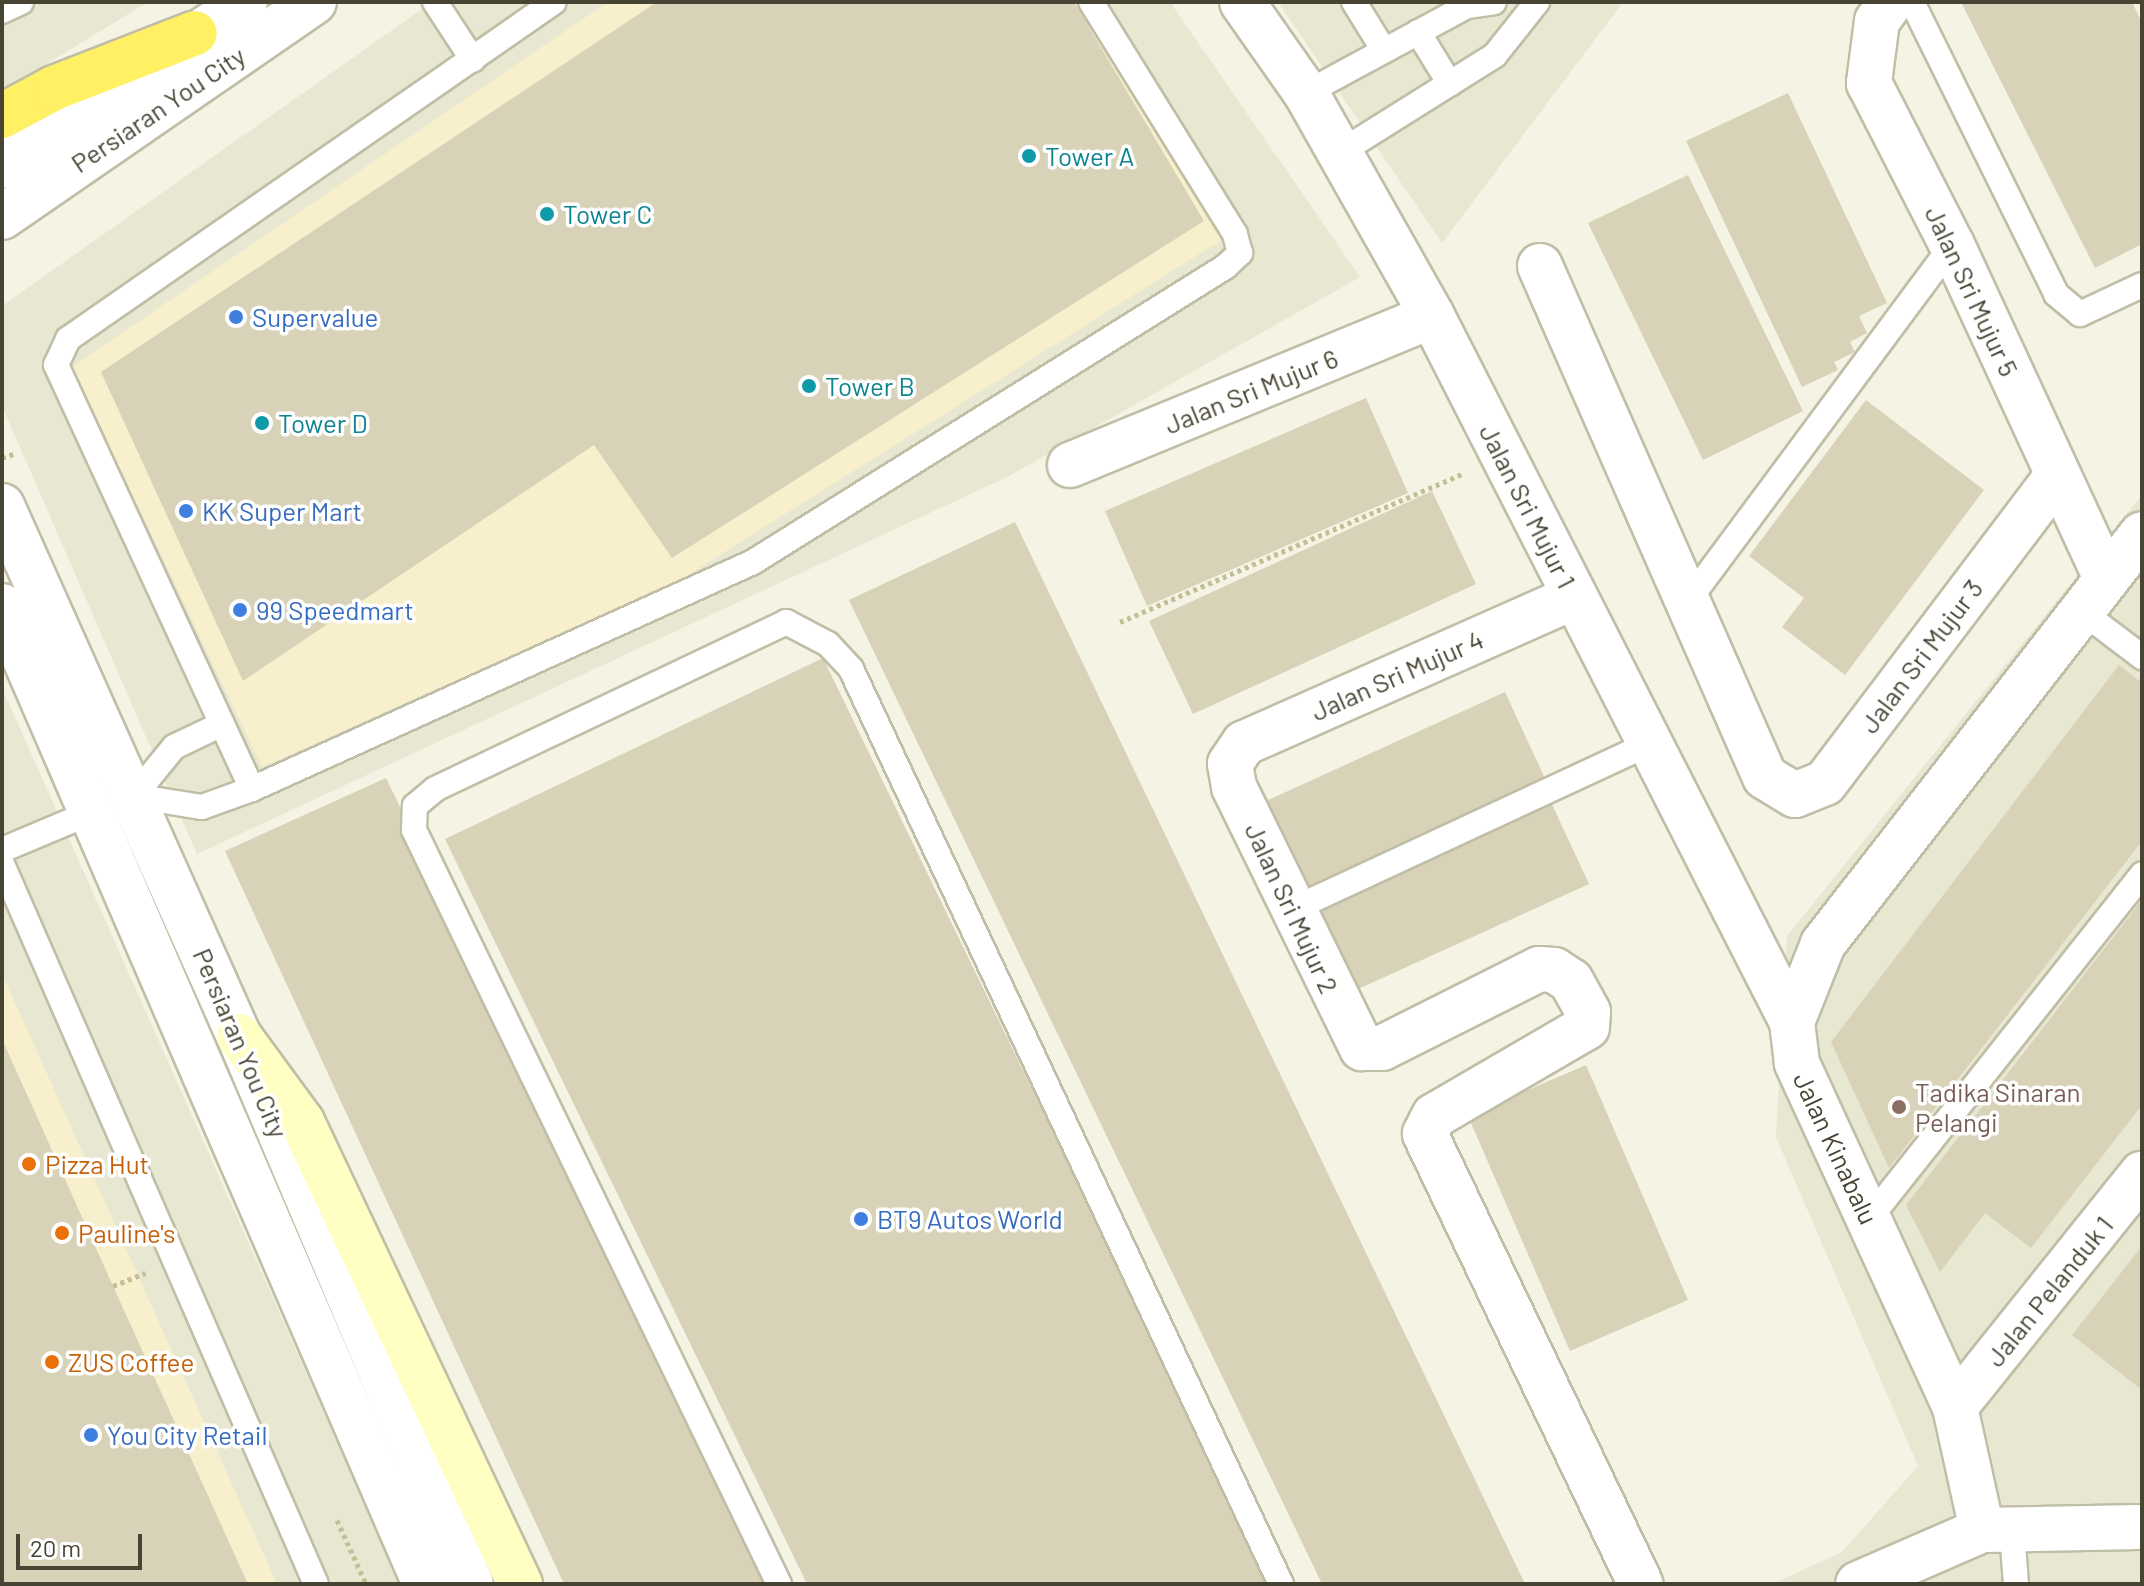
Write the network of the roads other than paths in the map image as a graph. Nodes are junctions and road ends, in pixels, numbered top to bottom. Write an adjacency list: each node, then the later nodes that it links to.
1 (21, 2): 13 (lane)
2 (245, 2): 15 (street, Persiaran You City)
3 (314, 2): 23 (street, Persiaran You City)
4 (435, 2): 17 (lane)
5 (554, 2): 17 (lane)
6 (1091, 2): 40 (lane)
7 (1242, 2): 19 (street, Jalan Sri Mujur 1)
8 (1354, 2): 16 (lane)
9 (1494, 2): 14 (lane)
10 (1537, 2): 18 (lane)
11 (1891, 2): 24 (street, Jalan Sri Mujur 5)
12 (1912, 2): 26 (lane)
13 (2, 11)
14 (1418, 32): 16 (lane); 18 (lane)
15 (195, 33): 20 (highway); 22 (street, Persiaran You City)
16 (1383, 49): 19 (lane)
17 (473, 60): 37 (lane)
18 (1450, 84): 21 (lane)
19 (1306, 93): 21 (street, Jalan Sri Mujur 1)
20 (2, 116)
21 (1339, 153): 27 (street, Jalan Sri Mujur 1)
22 (2, 166)
23 (2, 217)
24 (1952, 245): 29 (street, Jalan Sri Mujur 5); 34 (lane)
25 (1540, 266): 34 (street)
26 (2142, 285)
27 (1432, 316): 28 (street, Jalan Sri Mujur 6); 33 (street, Jalan Sri Mujur 1)
28 (1070, 465)
29 (2058, 475): 32 (street, Jalan Sri Mujur 5); 34 (street, Jalan Sri Mujur 3)
30 (2, 506): 41 (street, Persiaran You City)
31 (2142, 534): 32 (street, Jalan Kinabalu)
32 (2093, 595): 36 (lane); 47 (street, Jalan Kinabalu)
33 (1574, 597): 38 (street, Jalan Sri Mujur 1); 39 (street, Jalan Sri Mujur 4)
34 (1688, 601)
35 (2, 606): 42 (street, Persiaran You City)
36 (2142, 657)
37 (222, 724): 40 (lane); 41 (lane)
38 (1648, 744): 46 (lane); 47 (street, Jalan Sri Mujur 1)
39 (1230, 764): 46 (street, Jalan Sri Mujur 2)
40 (252, 789): 41 (lane)
41 (134, 796): 42 (street); 48 (street, Persiaran You City)
42 (90, 813): 43 (lane); 54 (street, Persiaran You City)
43 (2, 850)
44 (2, 864): 55 (lane)
45 (2142, 874): 50 (lane)
46 (1293, 909): 60 (street, Jalan Sri Mujur 2)
47 (1792, 1022): 50 (street, Jalan Kinabalu)
48 (239, 1036): 56 (street, Persiaran You City); 57 (main road)
49 (2142, 1174): 51 (street, Jalan Pelanduk 1)
50 (1869, 1219): 51 (street, Jalan Kinabalu)
51 (1955, 1407): 53 (street, Jalan Kinabalu)
52 (2142, 1527): 53 (street)
53 (1997, 1531): 61 (street); 62 (lane)
54 (416, 1581)
55 (316, 1584)
56 (471, 1584)
57 (520, 1584)
58 (779, 1584): 59 (lane)
59 (1281, 1584)
60 (1641, 1584)
61 (1858, 1584)
62 (2016, 1584)

